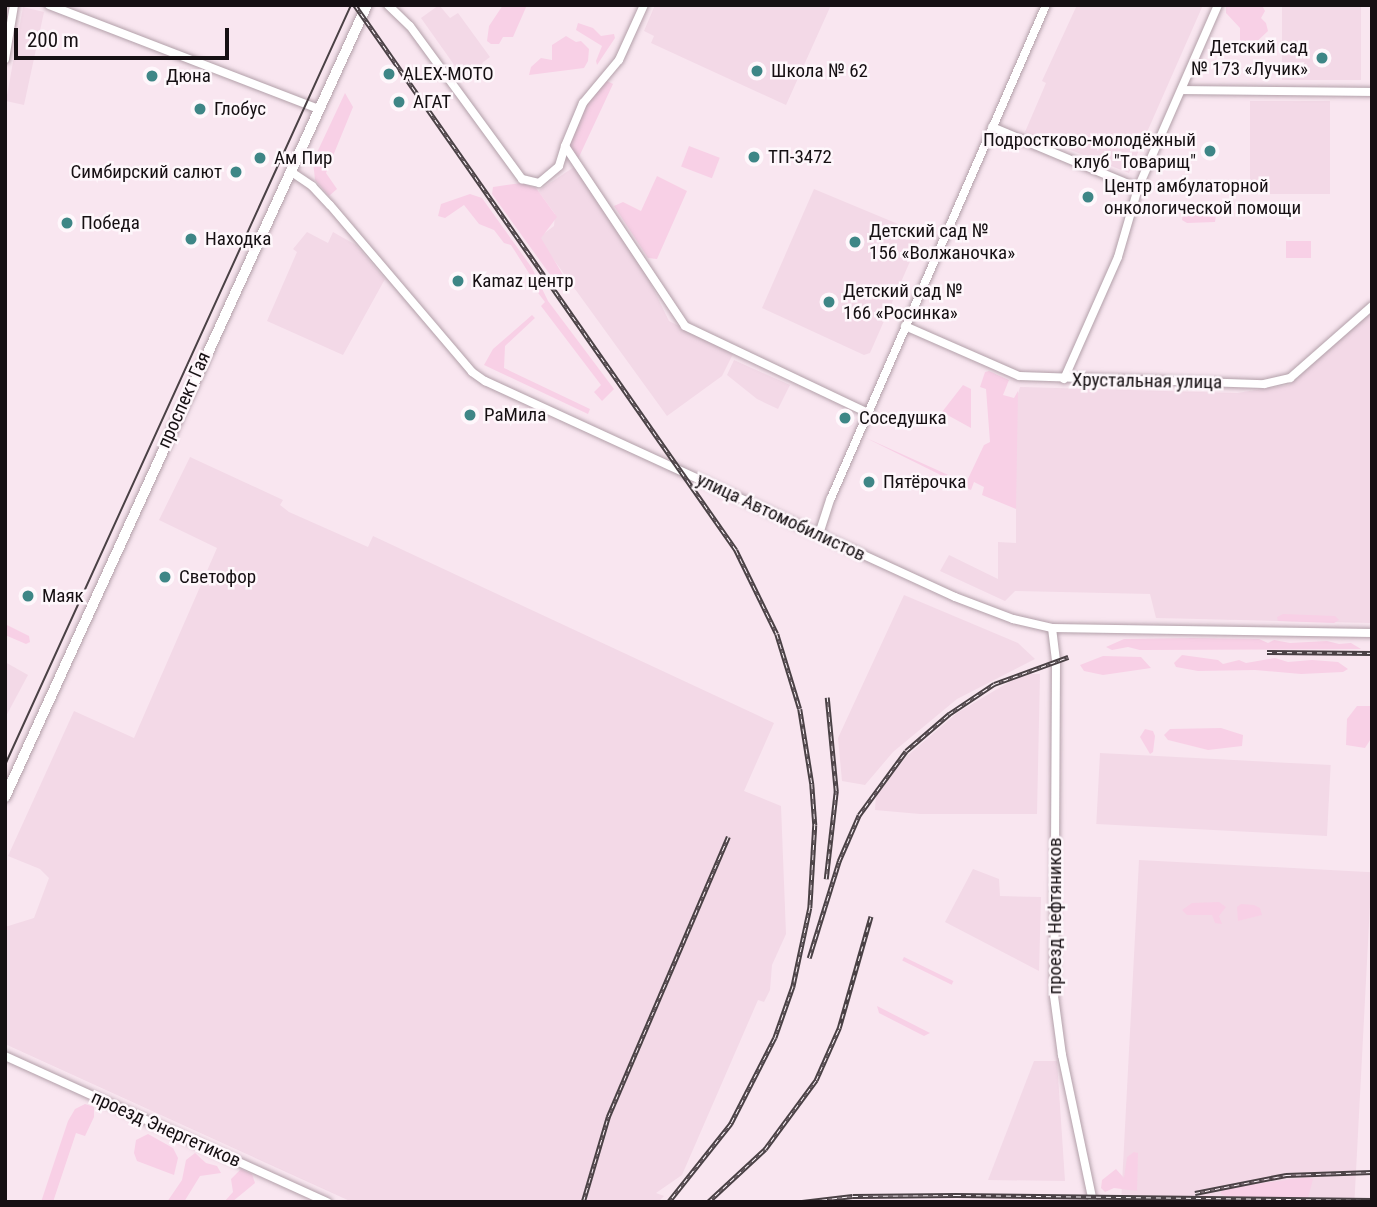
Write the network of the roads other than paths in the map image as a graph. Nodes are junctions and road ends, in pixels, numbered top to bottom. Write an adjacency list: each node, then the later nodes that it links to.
1 (14, 5): 8 (street)
2 (49, 5): 11 (street)
3 (367, 5): 11 (main road, проспект Гая)
4 (388, 5): 15 (street)
5 (644, 5): 13 (street)
6 (1046, 5): 12 (street)
7 (1218, 5): 9 (street)
8 (5, 59)
9 (1182, 90): 10 (street); 17 (street)
10 (1372, 92)
11 (319, 109): 16 (main road, проспект Гая)
12 (992, 127): 17 (street); 19 (street)
13 (565, 146): 14 (street); 15 (street)
14 (578, 162): 15 (street); 21 (street)
15 (559, 166)
16 (290, 171): 22 (street, улица Автомобилистов); 25 (main road, проспект Гая)
17 (1138, 188): 20 (street)
18 (1372, 306): 20 (street, Хрустальная улица)
19 (905, 326): 20 (street, Хрустальная улица); 21 (street)
20 (1064, 379)
21 (868, 413): 22 (street)
22 (819, 534): 23 (street, улица Автомобилистов)
23 (1052, 628): 24 (street, улица Автомобилистов); 28 (street, проезд Нефтяников)
24 (1372, 633)
25 (5, 797)
26 (5, 1055): 27 (street, проезд Энергетиков)
27 (327, 1202)
28 (1093, 1202)

